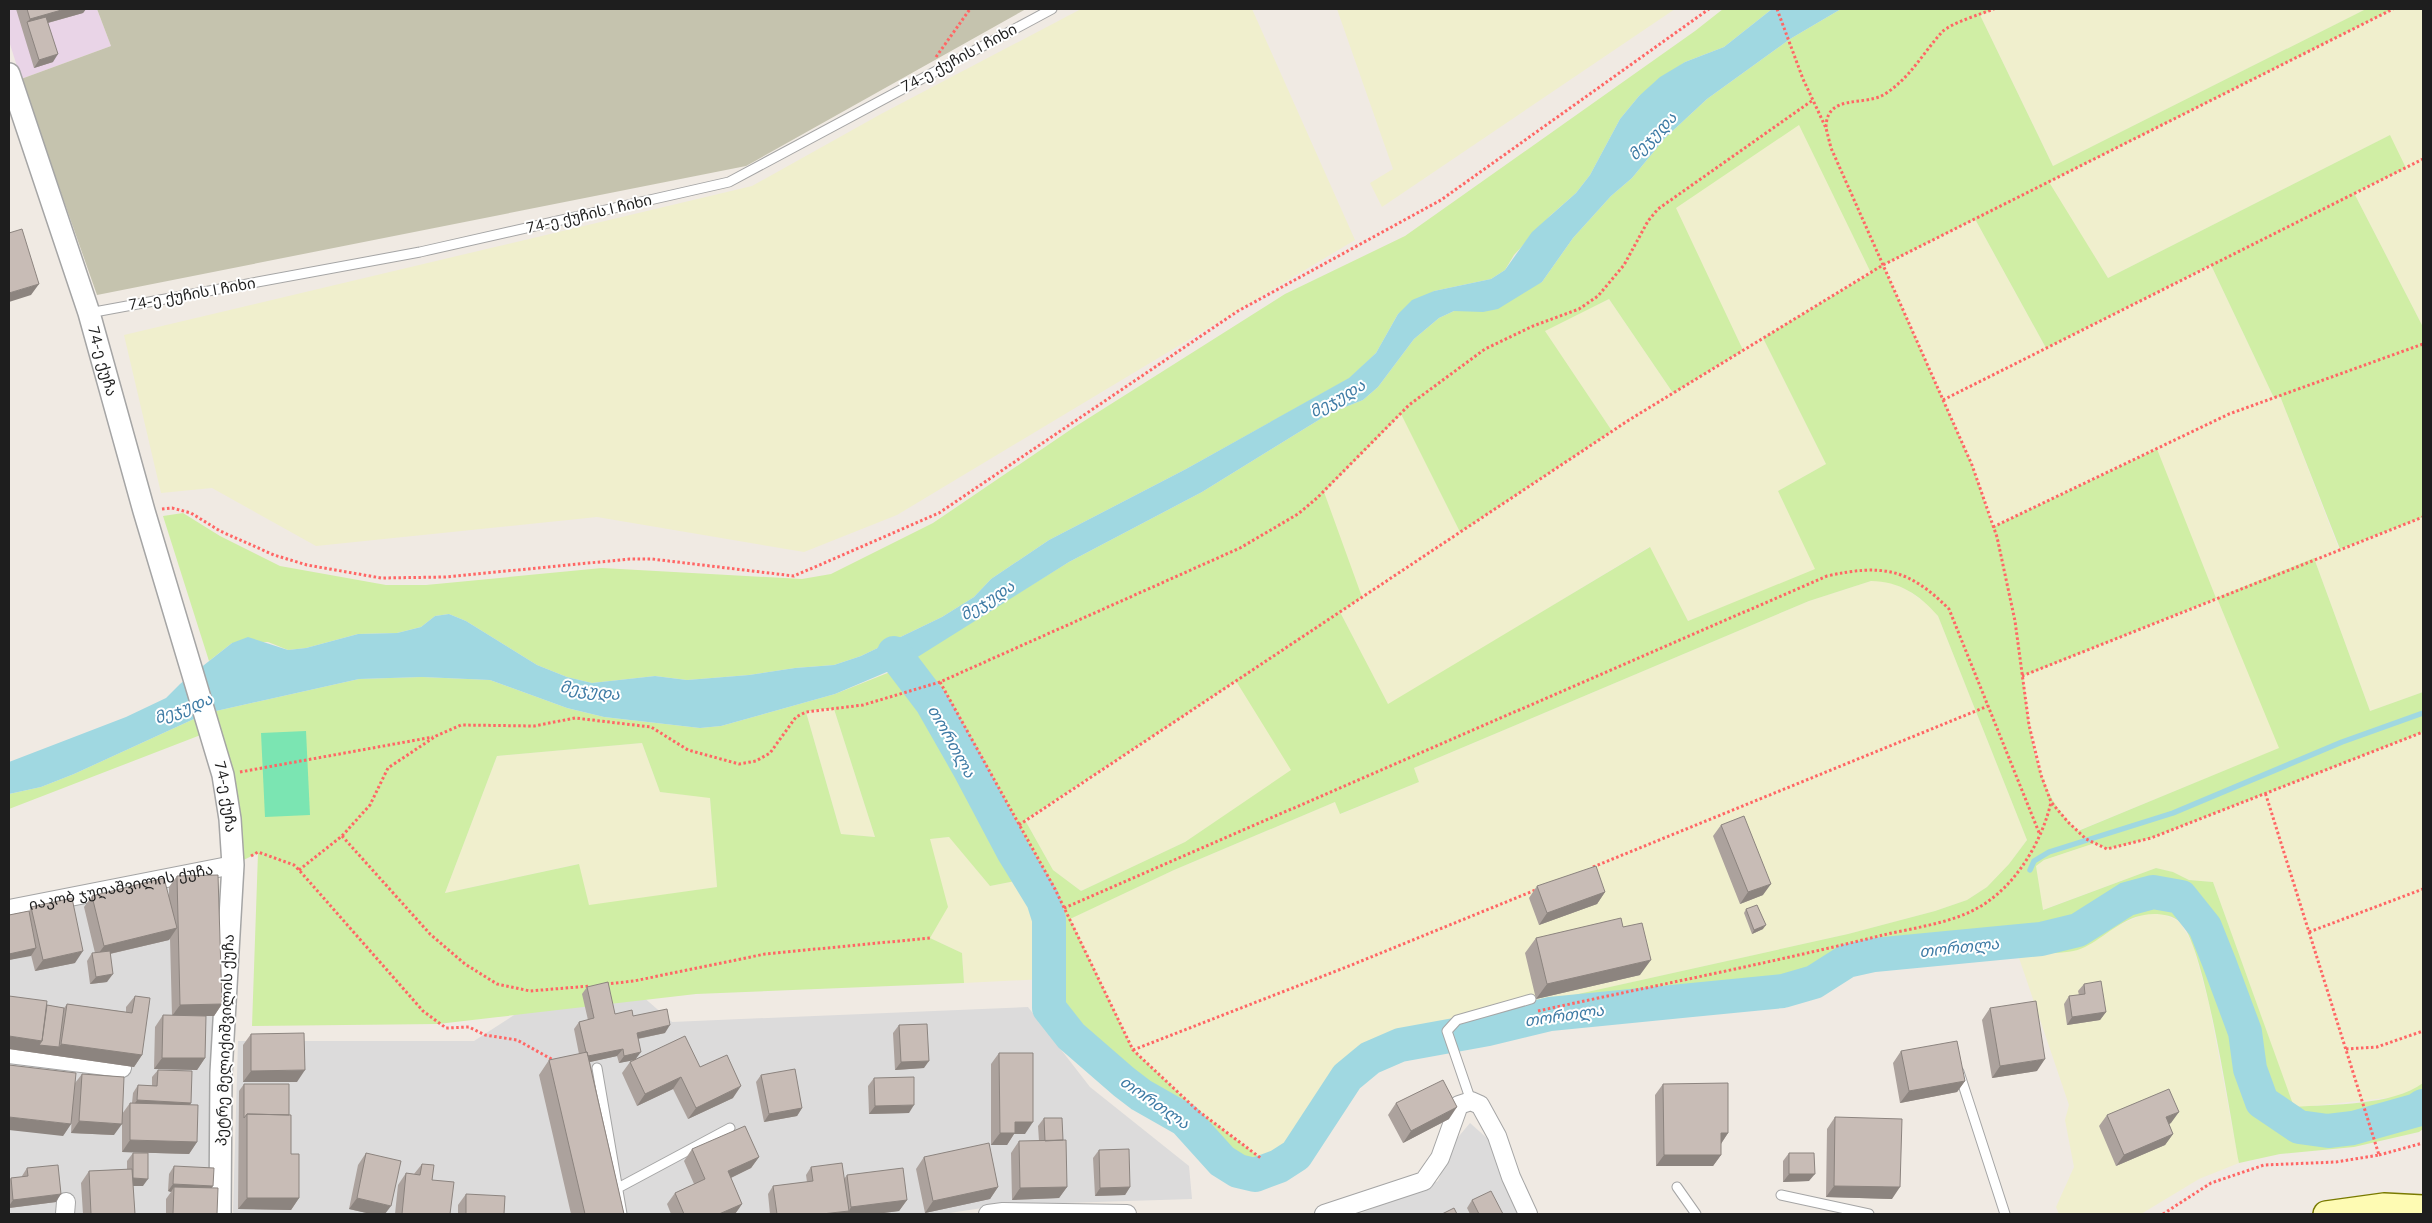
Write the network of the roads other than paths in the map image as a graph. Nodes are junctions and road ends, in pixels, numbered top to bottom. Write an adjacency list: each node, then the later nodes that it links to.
1 (1052, 9): 3 (lane, 74-ე ქუჩის I ჩიხი)
2 (9, 74): 3 (street, 74-ე ქუჩა)
3 (89, 313): 4 (street, 74-ე ქუჩა)
4 (233, 865): 5 (street, იაკობ ჯუღაშვილის ქუჩა); 18 (street, პეტრე მელიქიშვილის ქუჩა)
5 (9, 910)
6 (1531, 999): 11 (lane)
7 (9, 1054): 9 (street)
8 (1956, 1062): 25 (lane)
9 (122, 1068)
10 (597, 1068): 14 (lane)
11 (1465, 1103): 21 (street); 22 (street)
12 (730, 1128): 14 (lane)
13 (1677, 1187): 23 (lane)
14 (618, 1188): 19 (lane)
15 (1781, 1195): 24 (lane)
16 (2423, 1208): 26 (main road)
17 (998, 1213): 20 (street)
18 (220, 1214)
19 (622, 1214)
20 (1127, 1214)
21 (1324, 1214)
22 (1528, 1214)
23 (1696, 1214)
24 (1869, 1214)
25 (2005, 1214)
26 (2326, 1214)

